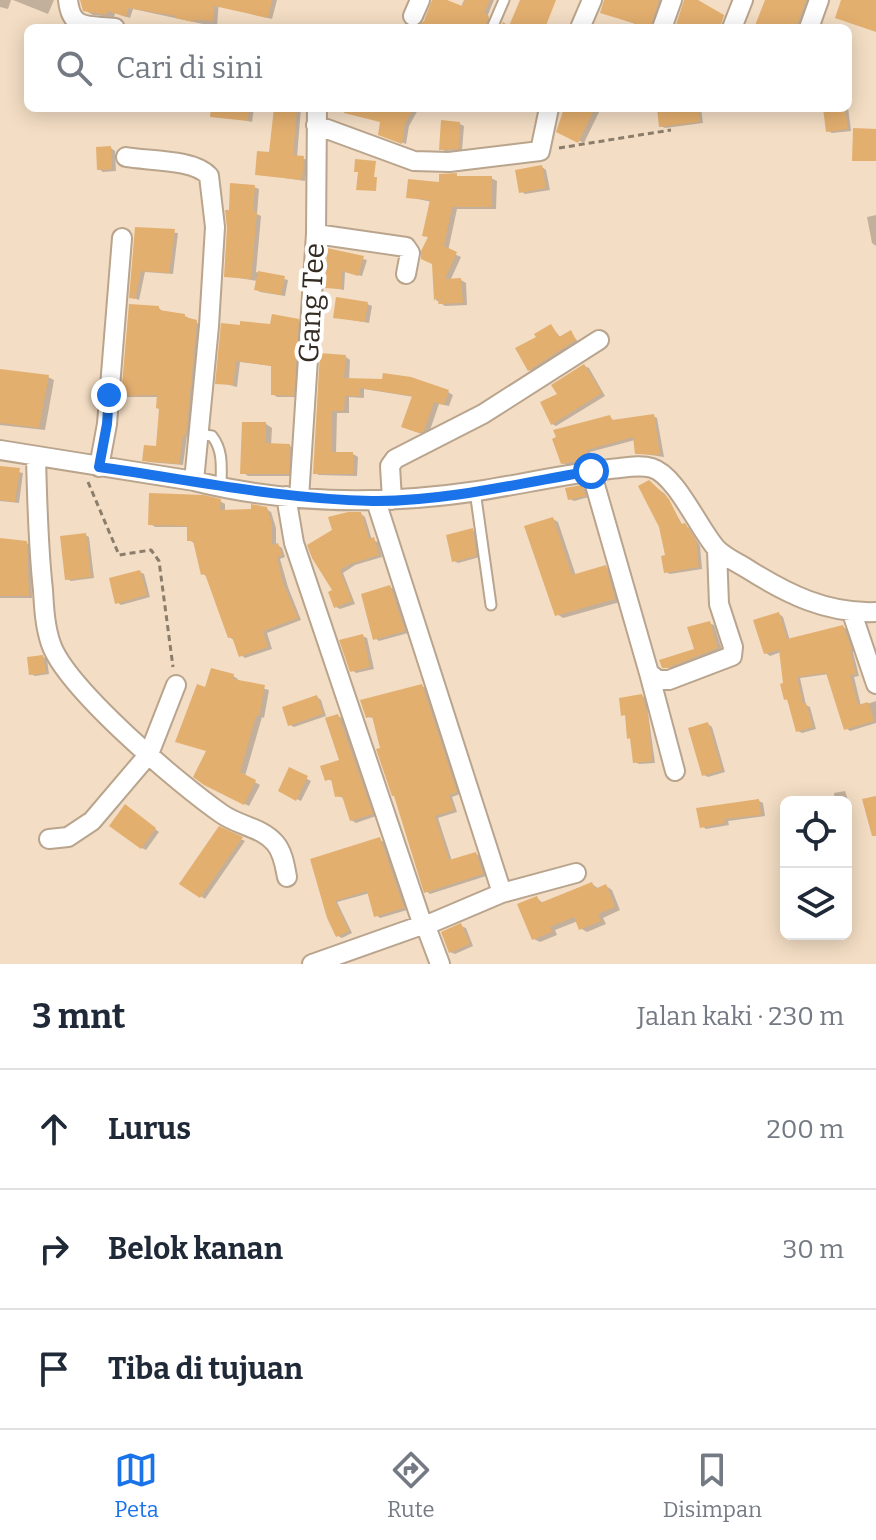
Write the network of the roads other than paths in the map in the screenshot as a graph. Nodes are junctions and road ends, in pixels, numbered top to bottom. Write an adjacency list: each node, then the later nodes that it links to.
1 (68, 0): 7 (street)
2 (504, 0): 8 (lane)
3 (592, 0): 9 (street)
4 (672, 0): 10 (street)
5 (743, 0): 11 (street)
6 (819, 0): 12 (street)
7 (80, 24)
8 (494, 24)
9 (582, 24)
10 (663, 24)
11 (734, 24)
12 (810, 24)
13 (548, 112): 14 (street)
14 (317, 116): 16 (street, Gang Tee)
15 (126, 157): 20 (street)
16 (316, 234): 18 (street); 28 (street, Gang Tee)
17 (122, 238): 23 (street)
18 (406, 274)
19 (599, 340): 29 (street)
20 (198, 434): 25 (street); 26 (lane)
21 (0, 450): 22 (street)
22 (36, 456): 23 (street); 37 (street)
23 (90, 465): 25 (street)
24 (591, 471): 27 (street); 30 (street); 34 (street)
25 (194, 481): 26 (street)
26 (221, 487): 28 (street)
27 (475, 491): 29 (street); 31 (lane)
28 (292, 497): 29 (street); 43 (street, Gang Tee)
29 (384, 500): 42 (street)
30 (717, 550): 33 (street); 34 (street)
31 (491, 605)
32 (876, 612): 33 (street)
33 (852, 613): 35 (street)
34 (649, 673): 38 (street)
35 (876, 684)
36 (176, 685): 37 (street)
37 (149, 754): 39 (street); 41 (street)
38 (675, 771)
39 (49, 839)
40 (576, 873): 42 (street)
41 (287, 877)
42 (502, 893): 43 (street)
43 (425, 924): 44 (street); 45 (street, Gang Tee)
44 (312, 964)
45 (440, 964)

